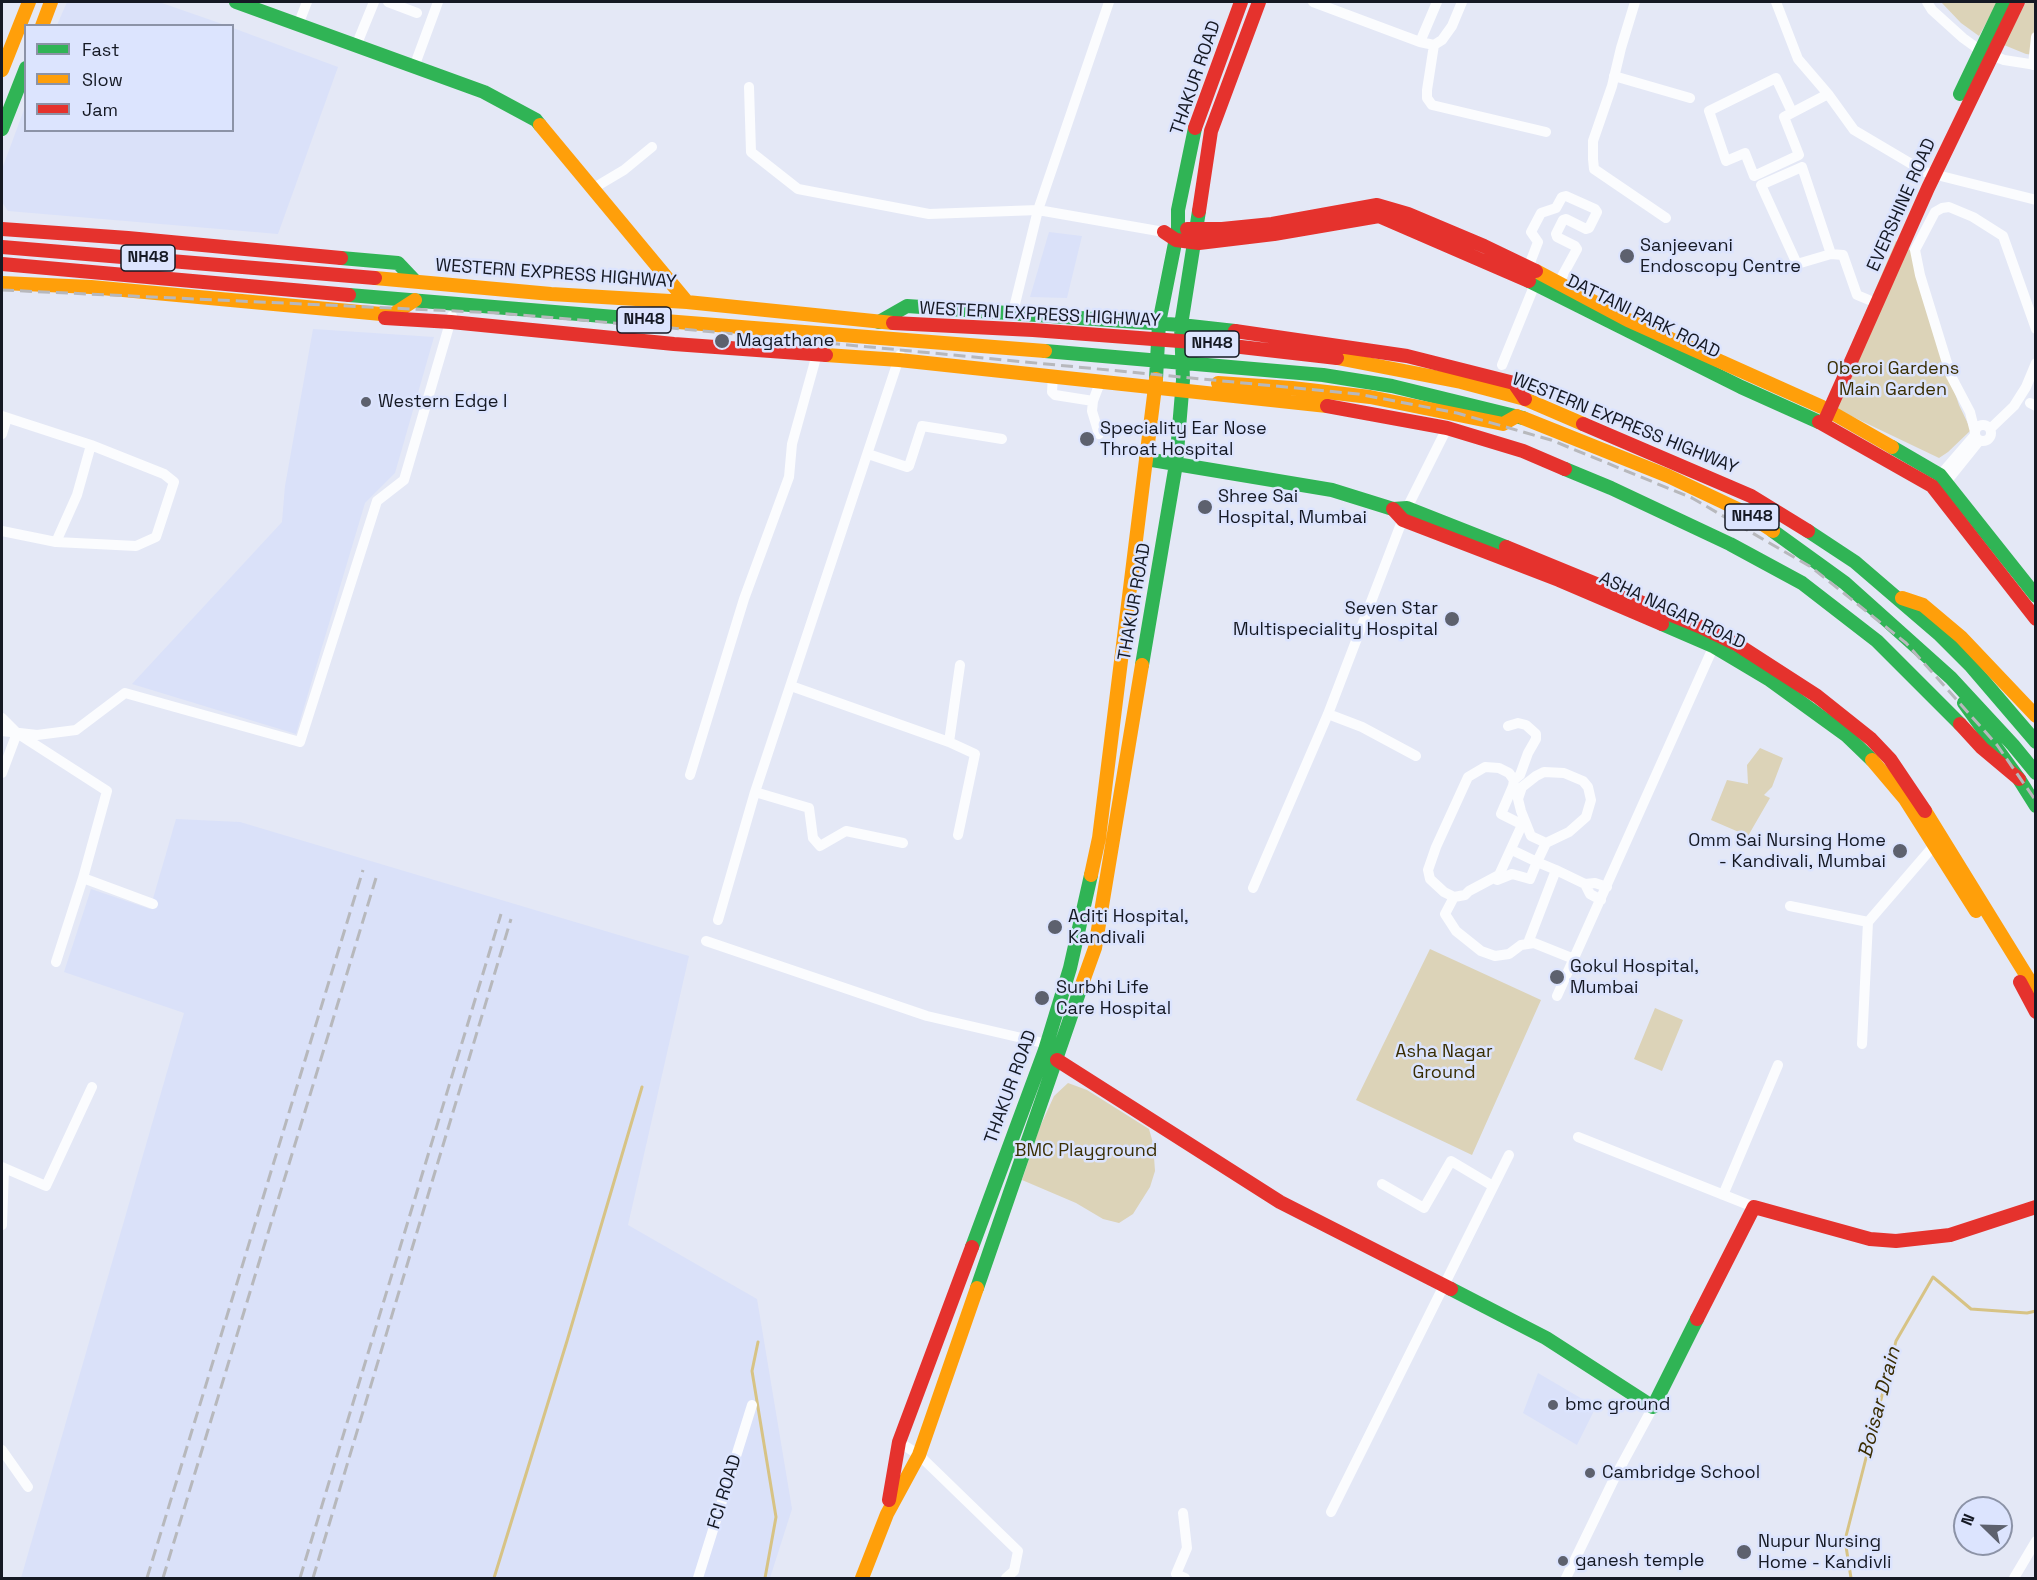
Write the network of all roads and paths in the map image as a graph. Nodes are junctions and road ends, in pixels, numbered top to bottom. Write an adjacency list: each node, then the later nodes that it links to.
1 (29, 2): 29 (main road)
2 (51, 2): 20 (main road)
3 (236, 2): 21 (main road)
4 (307, 2): 21 (street)
5 (374, 2): 25 (street)
6 (388, 2): 19 (street)
7 (438, 2): 28 (street)
8 (1109, 2): 42 (street)
9 (1241, 2): 46 (main road, THAKUR ROAD)
10 (1259, 2): 47 (main road, THAKUR ROAD)
11 (1437, 2): 23 (street)
12 (1462, 2): 24 (street)
13 (1635, 2): 31 (street)
14 (1776, 2): 33 (street)
15 (1927, 2): 26 (street)
16 (2004, 2): 26 (main road, EVERSHINE ROAD)
17 (2018, 2): 26 (main road, EVERSHINE ROAD)
18 (1321, 3): 23 (street)
19 (417, 13)
20 (43, 24)
21 (298, 25): 25 (main road)
22 (2036, 37): 27 (street)
23 (1420, 42): 24 (street)
24 (1434, 45): 37 (street)
25 (356, 46): 28 (main road)
26 (1986, 53): 27 (street); 39 (main road, EVERSHINE ROAD)
27 (2034, 65)
28 (414, 67): 40 (main road)
29 (2, 70)
30 (24, 73): 36 (main road)
31 (1614, 76): 34 (street); 43 (street)
32 (749, 87): 42 (street, DATTANI PARK ROAD)
33 (1828, 94): 35 (street); 39 (street)
34 (1690, 98)
35 (1792, 112): 35 (street)
36 (2, 129)
37 (1546, 132)
38 (652, 147): 40 (street)
39 (1930, 173): 41 (street); 48 (main road, EVERSHINE ROAD)
40 (592, 189): 58 (main road)
41 (2036, 200)
42 (1038, 210): 45 (street, DATTANI PARK ROAD); 60 (street)
43 (1666, 218)
44 (4, 227): 53 (main road)
45 (1164, 232): 46 (main road, DATTANI PARK ROAD)
46 (1177, 234): 47 (main road, DATTANI PARK ROAD); 63 (main road, THAKUR ROAD)
47 (1195, 236): 52 (main road, DATTANI PARK ROAD); 65 (main road, THAKUR ROAD)
48 (1905, 245): 57 (main road, EVERSHINE ROAD); 66 (street); 80 (main road, EVERSHINE ROAD); 87 (street)
49 (2, 247): 53 (main road, WESTERN EXPRESS HIGHWAY / NH48)
50 (1831, 254): 50 (street); 57 (street)
51 (2, 264): 56 (main road, WESTERN EXPRESS HIGHWAY / NH48)
52 (1534, 275): 54 (main road, DATTANI PARK ROAD); 54 (street); 64 (main road, DATTANI PARK ROAD); 72 (street)
53 (415, 281): 58 (main road, WESTERN EXPRESS HIGHWAY / NH48)
54 (1559, 282): 64 (main road, DATTANI PARK ROAD)
55 (2, 283): 56 (main road); 61 (main road)
56 (415, 300): 59 (main road, WESTERN EXPRESS HIGHWAY / NH48)
57 (1869, 300): 80 (main road, EVERSHINE ROAD)
58 (687, 302): 62 (main road, WESTERN EXPRESS HIGHWAY / NH48)
59 (456, 304): 61 (street); 67 (main road, WESTERN EXPRESS HIGHWAY / NH48)
60 (1013, 312): 62 (main road); 63 (main road)
61 (451, 322): 68 (main road); 112 (street)
62 (879, 322): 78 (main road, WESTERN EXPRESS HIGHWAY / NH48)
63 (1159, 324): 65 (main road); 76 (main road, THAKUR ROAD)
64 (1625, 324): 75 (main road, DATTANI PARK ROAD)
65 (1181, 325): 77 (main road, THAKUR ROAD); 78 (main road)
66 (2036, 329)
67 (867, 337): 69 (main road); 70 (main road); 81 (main road, WESTERN EXPRESS HIGHWAY / NH48)
68 (817, 354): 69 (main road); 118 (street)
69 (859, 357): 70 (main road)
70 (899, 357): 73 (main road); 76 (main road); 90 (street)
71 (2036, 363): 87 (street)
72 (1502, 365)
73 (1053, 375): 74 (main road); 79 (street)
74 (1101, 380): 76 (main road); 79 (street)
75 (1744, 380): 80 (main road, DATTANI PARK ROAD); 83 (main road, DATTANI PARK ROAD)
76 (1156, 383): 77 (main road); 91 (main road, THAKUR ROAD)
77 (1182, 385): 81 (main road); 84 (main road); 92 (main road, THAKUR ROAD)
78 (1525, 399): 100 (main road, WESTERN EXPRESS HIGHWAY / NH48)
79 (1094, 401): 86 (street)
80 (1826, 409): 83 (main road, EVERSHINE ROAD); 93 (main road, DATTANI PARK ROAD)
81 (1516, 416): 105 (main road, WESTERN EXPRESS HIGHWAY / NH48)
82 (4, 417): 85 (street); 89 (street)
83 (1819, 422): 93 (main road, DATTANI PARK ROAD)
84 (1447, 428): 94 (street); 119 (main road)
85 (2, 434)
86 (1099, 434)
87 (1976, 436): 93 (street)
88 (1002, 439): 90 (street)
89 (91, 446): 96 (street); 96 (street)
90 (867, 454): 106 (street)
91 (1146, 459): 92 (main road, ASHA NAGAR ROAD); 97 (main road, THAKUR ROAD)
92 (1176, 464): 94 (main road, ASHA NAGAR ROAD); 98 (main road, THAKUR ROAD)
93 (1939, 484): 99 (main road, DATTANI PARK ROAD)
94 (1401, 512): 103 (main road, ASHA NAGAR ROAD); 107 (street)
95 (2, 531): 96 (street)
96 (56, 542)
97 (1135, 551): 98 (main road); 123 (main road, THAKUR ROAD)
98 (1161, 553): 122 (main road, THAKUR ROAD)
99 (2004, 568): 101 (main road, DATTANI PARK ROAD); 102 (main road, DATTANI PARK ROAD)
100 (1896, 596): 108 (main road); 113 (main road, WESTERN EXPRESS HIGHWAY / NH48)
101 (2036, 596)
102 (2036, 619)
103 (1716, 641): 126 (main road, ASHA NAGAR ROAD); 134 (street)
104 (960, 665): 114 (street)
105 (1952, 678): 117 (main road, WESTERN EXPRESS HIGHWAY / NH48); 119 (main road)
106 (791, 686): 114 (street); 121 (street)
107 (1328, 714): 115 (street); 135 (street)
108 (2036, 716)
109 (2, 718): 112 (street)
110 (1508, 726): 120 (street)
111 (2, 730): 112 (street)
112 (17, 733): 116 (street); 132 (street)
113 (2034, 740)
114 (949, 742): 125 (street)
115 (1416, 756)
116 (2, 773)
117 (2036, 773)
118 (690, 775)
119 (2019, 779): 124 (main road)
120 (1514, 780): 129 (street); 137 (street)
121 (755, 792): 127 (street); 141 (street)
122 (1120, 799): 123 (main road); 151 (main road, THAKUR ROAD)
123 (1104, 800): 152 (main road, THAKUR ROAD)
124 (2036, 806)
125 (958, 835)
126 (1939, 841): 142 (street); 147 (main road, ASHA NAGAR ROAD); 149 (main road, ASHA NAGAR ROAD)
127 (903, 843)
128 (1546, 843): 128 (street); 130 (street)
129 (1512, 850): 130 (street); 136 (street)
130 (1537, 862): 131 (street); 136 (street)
131 (1556, 870): 133 (street); 144 (street)
132 (83, 878): 139 (street); 146 (street)
133 (1585, 884): 134 (street); 138 (street)
134 (1607, 887): 138 (street)
135 (1253, 888)
136 (1465, 895): 137 (street)
137 (1454, 897): 144 (street)
138 (1601, 900): 145 (street)
139 (153, 904)
140 (1790, 906): 142 (street)
141 (718, 920)
142 (1868, 922): 150 (street)
143 (706, 941): 152 (street)
144 (1528, 943): 145 (street)
145 (1574, 959): 148 (street)
146 (56, 962)
147 (2036, 991)
148 (1557, 996)
149 (2036, 1012)
150 (1862, 1044)
151 (1062, 1046): 152 (street); 153 (main road, THAKUR ROAD)
152 (1045, 1050): 153 (street); 161 (main road, THAKUR ROAD)
153 (1057, 1060): 163 (main road, THAKUR ROAD); 167 (main road)
154 (1778, 1065): 162 (street)
155 (92, 1087): 158 (street)
156 (1578, 1137): 162 (street)
157 (1509, 1155): 160 (street)
158 (3, 1168): 166 (street)
159 (1382, 1184): 160 (street)
160 (1493, 1186): 167 (street)
161 (991, 1194): 163 (main road); 170 (main road, THAKUR ROAD)
162 (1723, 1195): 164 (street)
163 (1006, 1202): 172 (main road, THAKUR ROAD)
164 (1754, 1207): 165 (main road); 169 (main road)
165 (2036, 1207)
166 (2, 1225)
167 (1444, 1287): 169 (main road); 174 (street)
168 (752, 1405): 178 (street, FCI ROAD)
169 (1653, 1407): 182 (street)
170 (899, 1442): 172 (street); 176 (main road, THAKUR ROAD)
171 (2, 1450): 173 (street)
172 (919, 1455): 176 (main road, THAKUR ROAD); 180 (street)
173 (28, 1487)
174 (1331, 1512)
175 (1183, 1513): 181 (street)
176 (887, 1514): 179 (main road, THAKUR ROAD)
177 (2036, 1540): 183 (street)
178 (698, 1578)
179 (862, 1578)
180 (1006, 1578)
181 (1185, 1578)
182 (1566, 1578)
183 (2014, 1578)

